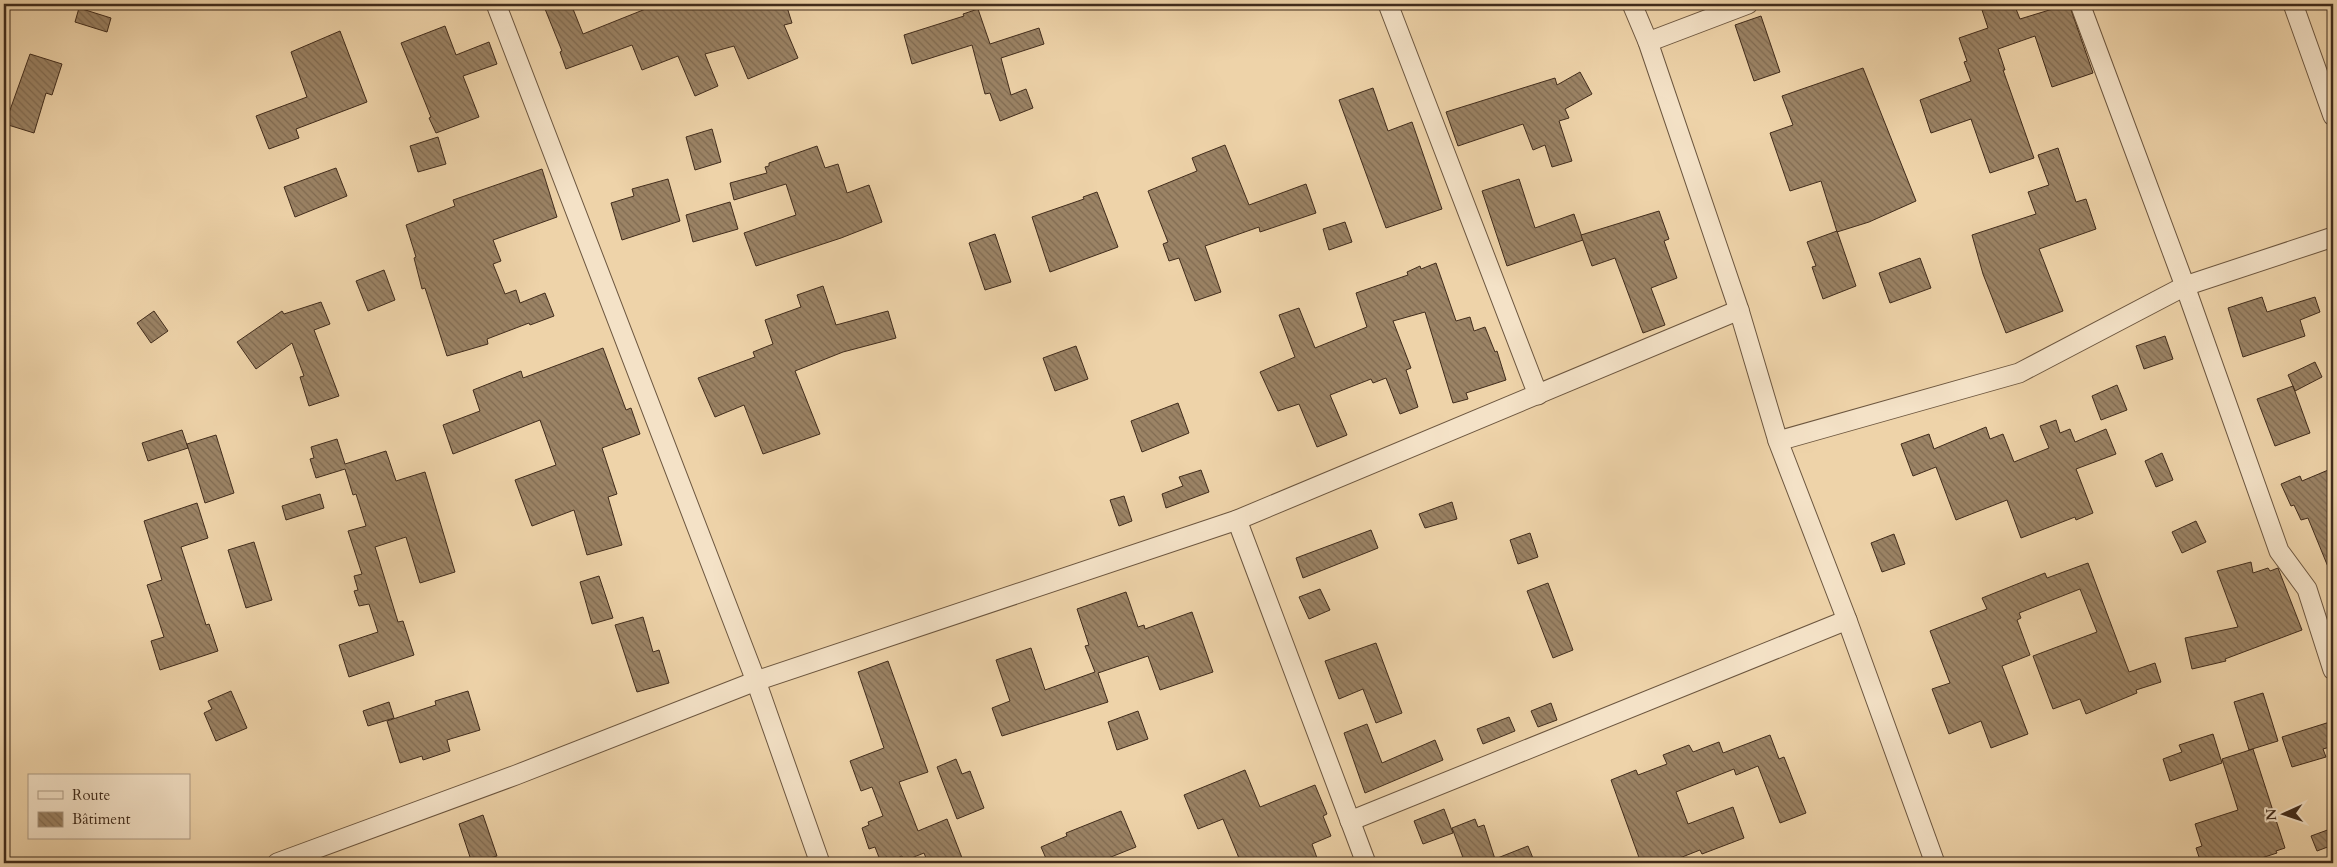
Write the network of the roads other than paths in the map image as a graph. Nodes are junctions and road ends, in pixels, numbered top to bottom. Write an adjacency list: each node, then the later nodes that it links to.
1 (496, 4): 17 (street)
2 (1388, 4): 12 (street)
3 (1632, 4): 7 (street)
4 (1748, 4): 7 (street)
5 (2080, 4): 10 (street)
6 (2293, 4): 8 (street)
7 (1648, 42): 11 (street)
8 (2333, 116)
9 (2333, 237): 10 (street)
10 (2185, 286): 13 (street); 16 (street)
11 (1739, 310): 12 (street); 13 (street)
12 (1538, 395): 14 (street)
13 (1778, 441): 15 (street)
14 (1237, 520): 17 (street); 18 (street)
15 (1847, 620): 18 (street); 22 (street)
16 (2333, 670)
17 (756, 681): 19 (street); 20 (street)
18 (1350, 821): 21 (street)
19 (277, 863)
20 (820, 863)
21 (1366, 863)
22 (1935, 863)

